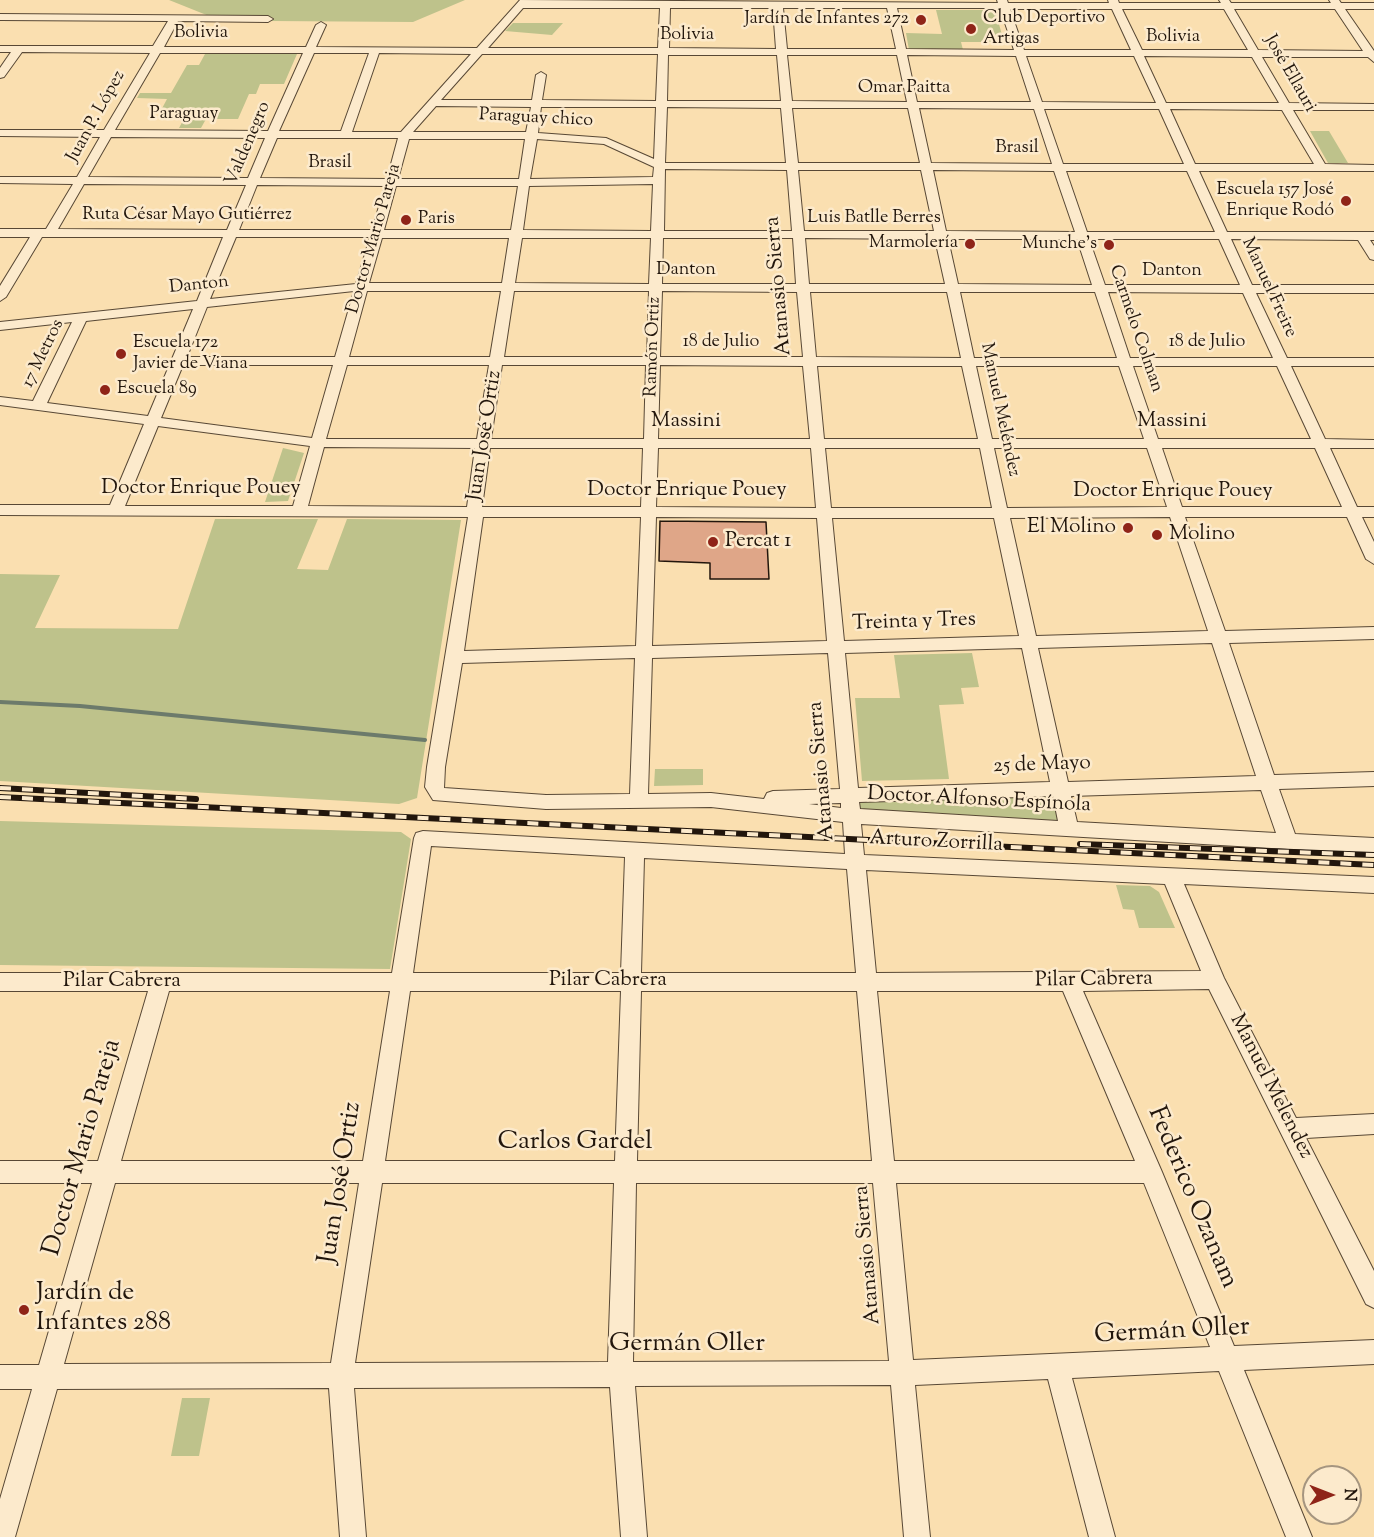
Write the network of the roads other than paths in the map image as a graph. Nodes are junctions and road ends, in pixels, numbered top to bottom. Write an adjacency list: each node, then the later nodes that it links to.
1 (523, 3): 2 (street); 19 (street, Doctor Mario Pareja)
2 (665, 3): 3 (street); 20 (street, Ramón Ortiz)
3 (777, 3): 4 (street); 21 (street, Atanasio Sierra)
4 (891, 3): 5 (street); 22 (street, Manuel Meléndez)
5 (1003, 3): 6 (street); 23 (street, Carmelo Colman)
6 (1114, 3): 7 (street); 24 (street, Manuel Freire)
7 (1226, 3): 8 (street); 25 (street, José Ellauri)
8 (1336, 3): 9 (street); 26 (street)
9 (1374, 6)
10 (0, 17): 11 (street)
11 (175, 18): 12 (street); 16 (street, Juan P. López)
12 (268, 19)
13 (321, 25): 17 (street, Valdenegro)
14 (0, 49): 15 (street, Bolivia)
15 (19, 50): 16 (street, Bolivia); 27 (street)
16 (155, 50): 17 (street, Bolivia); 41 (street, Juan P. López)
17 (309, 51): 18 (street, Bolivia); 39 (street, Valdenegro)
18 (375, 51): 19 (street, Bolivia); 40 (street)
19 (481, 52): 20 (street, Bolivia); 29 (street, Doctor Mario Pareja)
20 (663, 53): 21 (street, Bolivia); 31 (street, Ramón Ortiz)
21 (782, 53): 22 (street, Bolivia); 32 (street, Atanasio Sierra)
22 (902, 54): 23 (street, Bolivia); 33 (street, Manuel Meléndez)
23 (1020, 54): 24 (street, Bolivia); 34 (street, Carmelo Colman)
24 (1138, 55): 25 (street, Bolivia); 36 (street, Manuel Freire)
25 (1257, 55): 26 (street, Bolivia); 35 (street, José Ellauri)
26 (1373, 56)
27 (0, 75)
28 (541, 75): 30 (street, Juan José Ortiz)
29 (434, 103): 30 (street, Omar Paitta); 42 (street, Doctor Mario Pareja)
30 (537, 104): 31 (street, Omar Paitta); 43 (street, Juan José Ortiz)
31 (662, 106): 32 (street, Omar Paitta); 50 (street, Ramón Ortiz)
32 (787, 106): 33 (street, Omar Paitta); 44 (street, Atanasio Sierra)
33 (913, 106): 34 (street, Omar Paitta); 45 (street, Manuel Meléndez)
34 (1038, 106): 36 (street, Omar Paitta); 46 (street, Carmelo Colman)
35 (1288, 106): 36 (street, Omar Paitta); 37 (street, Omar Paitta); 48 (street, José Ellauri)
36 (1163, 107): 47 (street, Manuel Freire)
37 (1374, 107)
38 (0, 133): 41 (street, Paraguay)
39 (273, 133): 40 (street, Paraguay); 41 (street, Paraguay); 53 (street, Valdenegro)
40 (346, 133): 42 (street, Paraguay)
41 (108, 134): 52 (street, Juan P. López)
42 (405, 134): 43 (street, Paraguay chico); 54 (street, Doctor Mario Pareja)
43 (532, 135): 50 (street, Paraguay chico); 55 (street, Juan José Ortiz)
44 (792, 166): 45 (street, Brasil); 50 (street, Brasil); 62 (street, Atanasio Sierra)
45 (926, 167): 46 (street, Brasil); 66 (street, Manuel Meléndez)
46 (1059, 167): 47 (street, Brasil); 63 (street, Carmelo Colman)
47 (1191, 168): 48 (street, Brasil); 64 (street, Manuel Freire)
48 (1322, 168): 49 (street, Brasil)
49 (1374, 168)
50 (660, 173): 55 (street, Brasil); 61 (street, Ramón Ortiz)
51 (0, 180): 52 (street, Brasil)
52 (82, 180): 53 (street, Brasil); 57 (street, Juan P. López)
53 (252, 182): 54 (street, Brasil); 58 (street, Valdenegro)
54 (390, 182): 55 (street, Brasil); 59 (street, Doctor Mario Pareja)
55 (524, 183): 60 (street, Juan José Ortiz)
56 (0, 233): 57 (street, Ruta César Mayo Gutiérrez)
57 (44, 233): 58 (street, Ruta César Mayo Gutiérrez); 76 (street, Juan P. López)
58 (230, 234): 59 (street, Ruta César Mayo Gutiérrez); 77 (street, Valdenegro)
59 (374, 235): 60 (street, Luis Batlle Berres); 68 (street, Doctor Mario Pareja)
60 (516, 236): 61 (street, Luis Batlle Berres); 69 (street, Juan José Ortiz)
61 (658, 236): 62 (street, Luis Batlle Berres); 70 (street, Ramón Ortiz)
62 (800, 236): 66 (street, Luis Batlle Berres); 71 (street, Atanasio Sierra)
63 (1082, 236): 64 (street, Luis Batlle Berres); 66 (street, Luis Batlle Berres); 73 (street, Carmelo Colman)
64 (1224, 236): 65 (street, Luis Batlle Berres); 75 (street, Manuel Freire)
65 (1368, 236): 67 (street)
66 (942, 237): 72 (street, Manuel Meléndez)
67 (1374, 256)
68 (360, 286): 69 (street, Danton); 77 (street, Danton); 81 (street, Doctor Mario Pareja)
69 (509, 288): 70 (street, Danton); 82 (street, Juan José Ortiz)
70 (656, 289): 71 (street, Danton); 83 (street, Ramón Ortiz)
71 (804, 289): 72 (street, Danton); 84 (street, Atanasio Sierra)
72 (953, 289): 73 (street, Danton); 85 (street, Manuel Meléndez)
73 (1101, 289): 75 (street, Danton); 86 (street, Carmelo Colman)
74 (1374, 289): 75 (street, Danton)
75 (1248, 290): 87 (street, Manuel Freire)
76 (0, 297)
77 (201, 304): 78 (street, Danton); 80 (street, Valdenegro)
78 (81, 318): 79 (street, Danton); 90 (street, 17 Metros)
79 (0, 326)
80 (177, 360): 81 (street, 18 de Julio); 91 (street, Valdenegro)
81 (343, 360): 82 (street, 18 de Julio); 94 (street, Doctor Mario Pareja)
82 (498, 360): 83 (street, 18 de Julio); 92 (street, Juan José Ortiz)
83 (654, 361): 84 (street, 18 de Julio); 95 (street, Ramón Ortiz)
84 (809, 361): 85 (street, 18 de Julio); 93 (street, Atanasio Sierra)
85 (969, 361): 86 (street, 18 de Julio); 97 (street, Manuel Meléndez)
86 (1126, 361): 87 (street, 18 de Julio); 96 (street, Carmelo Colman)
87 (1282, 362): 88 (street, 18 de Julio); 98 (street, Manuel Freire)
88 (1374, 362)
89 (0, 401): 90 (street, Massini)
90 (38, 406): 91 (street, Massini)
91 (153, 420): 94 (street, Massini); 101 (street, Valdenegro)
92 (484, 442): 94 (street, Massini); 95 (street, Massini); 103 (street, Juan José Ortiz)
93 (817, 442): 95 (street, Massini); 97 (street, Massini); 107 (street, Atanasio Sierra)
94 (318, 443): 102 (street, Doctor Mario Pareja)
95 (650, 443): 104 (street, Ramón Ortiz)
96 (1154, 443): 97 (street, Massini); 98 (street, Massini); 109 (street, Carmelo Colman)
97 (985, 444): 108 (street, Manuel Meléndez)
98 (1320, 444): 99 (street, Massini); 105 (street, Manuel Freire)
99 (1374, 444)
100 (0, 510): 101 (street, Doctor Enrique Pouey)
101 (116, 510): 102 (street, Doctor Enrique Pouey)
102 (299, 510): 103 (street, Doctor Enrique Pouey)
103 (475, 511): 104 (street, Doctor Enrique Pouey); 116 (street, Juan José Ortiz)
104 (648, 512): 107 (street, Doctor Enrique Pouey); 115 (street, Ramón Ortiz)
105 (1352, 512): 106 (street, Doctor Enrique Pouey); 109 (street, Doctor Enrique Pouey); 110 (street, Manuel Freire)
106 (1374, 512)
107 (823, 513): 108 (street, Doctor Enrique Pouey); 114 (street, Atanasio Sierra)
108 (1001, 513): 109 (street, Doctor Enrique Pouey); 113 (street, Manuel Meléndez)
109 (1176, 514): 112 (street, Carmelo Colman)
110 (1374, 559)
111 (1374, 633): 112 (street, Treinta y Tres)
112 (1218, 637): 113 (street, Treinta y Tres); 118 (street, Carmelo Colman)
113 (1029, 642): 114 (street, Treinta y Tres); 119 (street, Manuel Meléndez)
114 (835, 647): 115 (street, Treinta y Tres); 121 (street, Atanasio Sierra)
115 (644, 652): 116 (street, Treinta y Tres); 123 (street, Ramón Ortiz)
116 (455, 657): 120 (street, Juan José Ortiz)
117 (1374, 780): 118 (street, 25 de Mayo)
118 (1268, 782): 119 (street, 25 de Mayo); 127 (street, Carmelo Colman)
119 (1060, 788): 121 (street, 25 de Mayo); 125 (street, Manuel Meléndez)
120 (439, 795): 123 (street, Doctor Alfonso Espínola)
121 (849, 795): 122 (street, 25 de Mayo); 124 (street, Atanasio Sierra)
122 (711, 800): 123 (street, Doctor Alfonso Espínola); 124 (street, Doctor Alfonso Espínola)
123 (639, 801)
124 (850, 816): 125 (street, Doctor Alfonso Espínola); 130 (street, Atanasio Sierra)
125 (1069, 828): 127 (street, Doctor Alfonso Espínola)
126 (423, 838): 129 (street, Arturo Zorrilla); 133 (street, Juan José Ortiz)
127 (1288, 842): 128 (street, Doctor Alfonso Espínola)
128 (1374, 846)
129 (635, 850): 130 (street, Arturo Zorrilla); 137 (street)
130 (854, 862): 131 (street, Arturo Zorrilla); 138 (street, Atanasio Sierra)
131 (1171, 876): 132 (street, Arturo Zorrilla); 134 (street, Manuel Melendez)
132 (1374, 885)
133 (403, 980): 136 (street, Pilar Cabrera); 137 (street, Pilar Cabrera); 146 (street, Juan José Ortiz)
134 (1215, 980): 139 (street, Pilar Cabrera); 141 (street, Manuel Melendez)
135 (0, 982): 136 (street, Pilar Cabrera)
136 (161, 982): 142 (street, Doctor Mario Pareja)
137 (631, 982): 138 (street, Pilar Cabrera); 145 (street)
138 (864, 982): 139 (street, Pilar Cabrera); 143 (street, Atanasio Sierra)
139 (1069, 982): 147 (street, Federico Ozanam)
140 (1374, 1124): 141 (street)
141 (1292, 1128): 148 (street, Manuel Melendez)
142 (106, 1170): 144 (street, Carlos Gardel); 146 (street, Carlos Gardel); 155 (street, Doctor Mario Pareja)
143 (884, 1170): 145 (street, Carlos Gardel); 147 (street, Carlos Gardel); 152 (street, Atanasio Sierra)
144 (0, 1172)
145 (626, 1172): 146 (street, Carlos Gardel); 153 (street)
146 (372, 1173): 156 (street, Juan José Ortiz)
147 (1151, 1173): 150 (street, Federico Ozanam)
148 (1374, 1296)
149 (1374, 1352): 150 (street, Germán Oller)
150 (1227, 1359): 151 (street, Germán Oller); 162 (street, Federico Ozanam)
151 (1057, 1368): 152 (street, Germán Oller); 161 (street)
152 (903, 1373): 153 (street, Germán Oller); 160 (street, Atanasio Sierra)
153 (622, 1376): 156 (street, Germán Oller); 159 (street)
154 (0, 1377): 155 (street, Germán Oller)
155 (48, 1377): 156 (street, Germán Oller); 157 (street, Doctor Mario Pareja)
156 (340, 1378): 158 (street, Juan José Ortiz)
157 (2, 1537)
158 (353, 1537)
159 (634, 1537)
160 (917, 1537)
161 (1102, 1537)
162 (1299, 1537)

